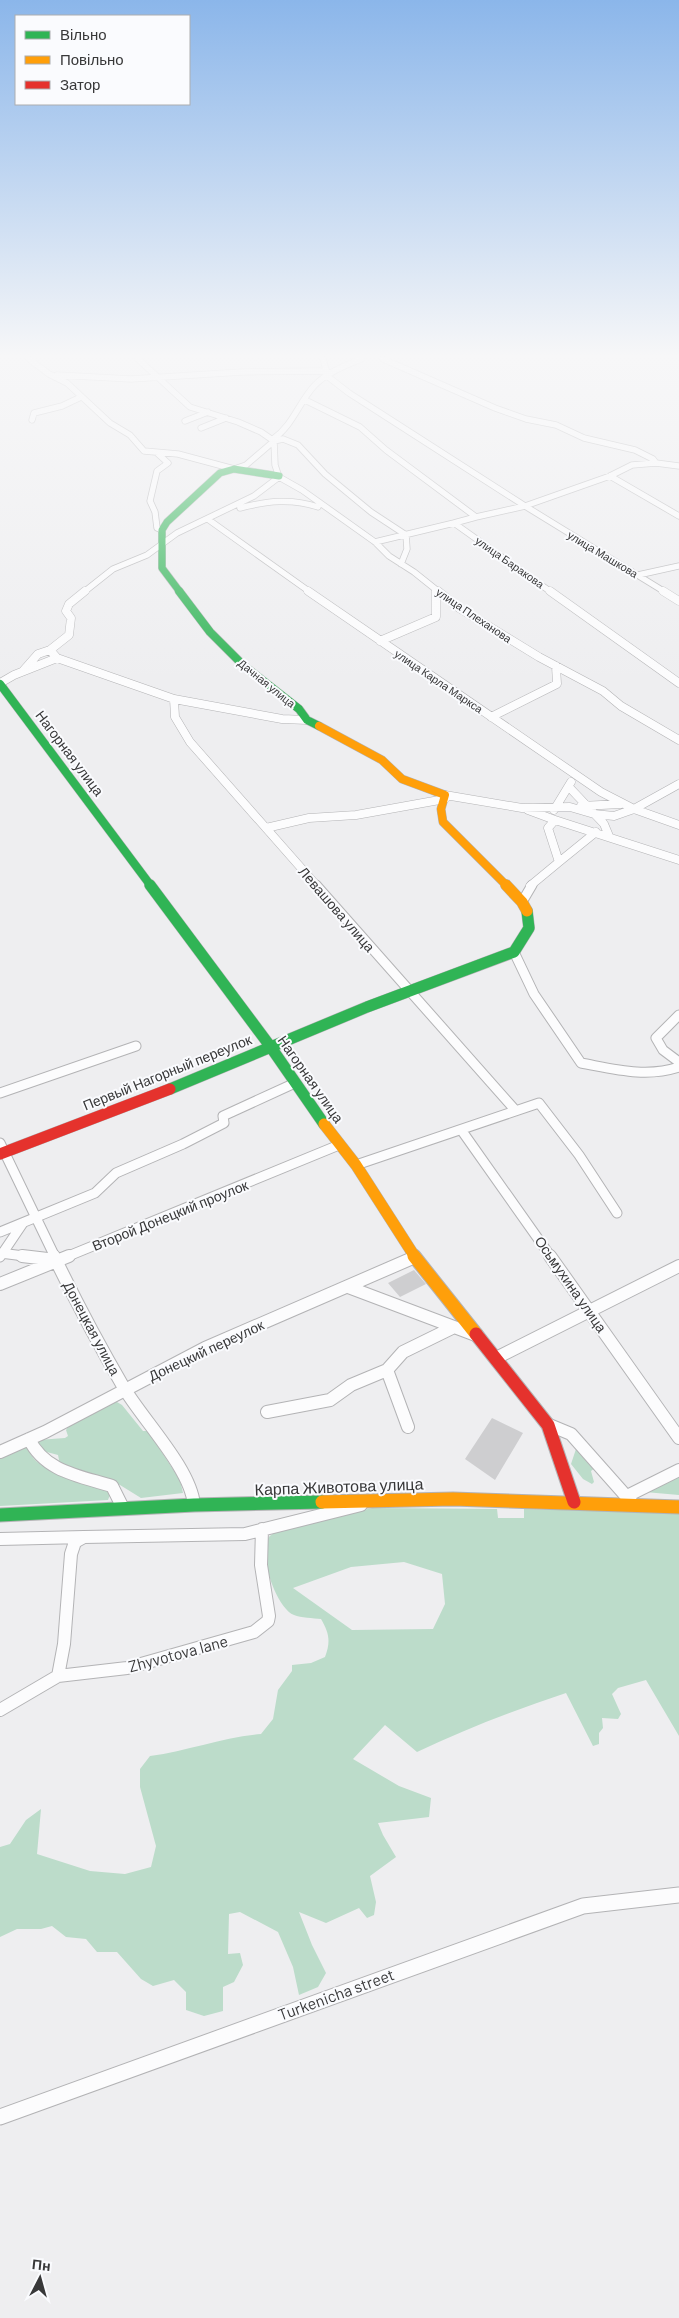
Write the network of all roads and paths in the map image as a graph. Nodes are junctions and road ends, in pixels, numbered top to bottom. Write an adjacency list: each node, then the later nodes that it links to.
1 (162, 467): 19 (street)
2 (227, 467): 9 (street)
3 (238, 467): 9 (street)
4 (276, 467): 10 (street)
5 (319, 467): 20 (street)
6 (409, 467): 16 (street, улица Баракова)
7 (465, 467): 12 (street, улица Машкова)
8 (628, 467): 11 (street)
9 (234, 469): 10 (street); 19 (street)
10 (279, 476): 13 (street, улица Плеханова); 14 (street)
11 (610, 476): 12 (street); 15 (street)
12 (525, 506): 16 (street); 24 (street, улица Машкова)
13 (331, 512): 14 (street); 21 (street, улица Плеханова)
14 (222, 513): 17 (street)
15 (679, 516)
16 (476, 517): 18 (street, улица Баракова)
17 (208, 520): 19 (street); 27 (street, улица Карла Маркса)
18 (454, 522): 20 (street); 32 (street, улица Баракова)
19 (164, 535): 28 (street); 36 (street, Дачная улица)
20 (406, 535): 21 (street); 22 (street)
21 (376, 542): 22 (street, улица Плеханова)
22 (401, 564): 25 (street, улица Плеханова)
23 (679, 566): 24 (street)
24 (638, 575): 26 (street, улица Машкова)
25 (436, 590): 27 (street); 30 (street, улица Плеханова)
26 (679, 601)
27 (380, 641): 35 (street, улица Карла Маркса)
28 (50, 650): 29 (street); 31 (street)
29 (58, 658): 31 (street); 34 (street)
30 (556, 666): 35 (street); 37 (street, улица Плеханова)
31 (23, 671): 33 (street)
32 (679, 683)
33 (0, 684): 63 (street, Нагорная улица)
34 (174, 699): 36 (street); 53 (street, Левашова улица)
35 (491, 717): 38 (street, улица Карла Маркса)
36 (307, 720): 41 (street, Дачная улица)
37 (679, 740)
38 (573, 773): 40 (street); 43 (street, улица Карла Маркса)
39 (679, 784): 47 (street, Дачная улица)
40 (569, 787): 42 (street); 44 (street)
41 (445, 797): 46 (street, Дачная улица); 53 (street); 58 (street)
42 (585, 805): 43 (street); 45 (street); 48 (street)
43 (626, 805): 47 (street, улица Карла Маркса)
44 (555, 806): 45 (street, Дачная улица); 46 (street, Дачная улица); 50 (street)
45 (570, 807): 48 (street, Дачная улица)
46 (522, 808): 50 (street)
47 (634, 809): 49 (street, Дачная улица); 52 (street, улица Карла Маркса)
48 (594, 814): 49 (street, Дачная улица); 51 (street)
49 (614, 816): 51 (street)
50 (555, 820): 54 (street); 57 (street)
51 (604, 824): 54 (street); 55 (street)
52 (679, 826)
53 (266, 828): 60 (street, Левашова улица)
54 (593, 832): 55 (street); 57 (street)
55 (609, 836): 56 (street)
56 (677, 858)
57 (560, 862): 58 (street)
58 (522, 902): 59 (street)
59 (514, 952): 60 (street, Первый Нагорный переулок); 65 (street)
60 (410, 991): 63 (street, Первый Нагорный переулок); 68 (street, Левашова улица)
61 (679, 1015): 64 (street)
62 (136, 1046): 67 (street)
63 (270, 1046): 66 (street, Нагорная улица); 71 (street, Первый Нагорный переулок)
64 (679, 1062)
65 (679, 1067)
66 (295, 1083): 70 (street, Нагорная улица); 74 (street)
67 (0, 1092)
68 (516, 1111): 69 (street); 73 (street)
69 (462, 1131): 72 (street); 82 (street, Осьмухина улица)
70 (339, 1144): 72 (street, Нагорная улица); 78 (street, Второй Донецкий проулок)
71 (2, 1150): 74 (street, Донецкая улица)
72 (356, 1165): 77 (street, Нагорная улица)
73 (617, 1213)
74 (29, 1220): 75 (street); 76 (street); 78 (street, Донецкая улица)
75 (0, 1232)
76 (1, 1254): 78 (street)
77 (415, 1257): 81 (street, Донецкий переулок); 84 (street, Нагорная улица)
78 (56, 1260): 80 (street, Второй Донецкий проулок); 87 (street, Донецкая улица)
79 (679, 1266): 82 (street)
80 (0, 1284)
81 (348, 1287): 83 (street); 87 (street, Донецкий переулок)
82 (590, 1310): 85 (street); 91 (street, Осьмухина улица)
83 (454, 1327): 84 (street); 86 (street)
84 (480, 1337): 85 (street, Нагорная улица)
85 (496, 1358): 89 (street, Нагорная улица)
86 (387, 1370): 88 (street); 90 (street)
87 (125, 1389): 92 (street, Донецкий переулок); 98 (street, Донецкая улица)
88 (267, 1412)
89 (547, 1424): 96 (street); 97 (street, Нагорная улица)
90 (408, 1426)
91 (679, 1438)
92 (29, 1439): 93 (street, Донецкий переулок); 100 (street)
93 (0, 1452)
94 (679, 1470): 96 (street)
95 (382, 1500): 97 (street, Карпа Животова улица); 98 (street, Карпа Животова улица); 102 (street)
96 (631, 1500): 97 (street, Карпа Животова улица); 99 (street, Карпа Животова улица)
97 (574, 1502)
98 (194, 1506): 100 (street, Карпа Животова улица)
99 (679, 1507)
100 (123, 1508): 101 (street, Карпа Животова улица)
101 (0, 1515)
102 (262, 1529): 103 (street); 105 (street, Zhyvotova lane)
103 (84, 1536): 104 (street); 105 (street)
104 (0, 1539)
105 (58, 1676): 106 (street, Zhyvotova lane)
106 (0, 1710)
107 (679, 1895): 108 (street, Turkenicha street)
108 (0, 2118)

